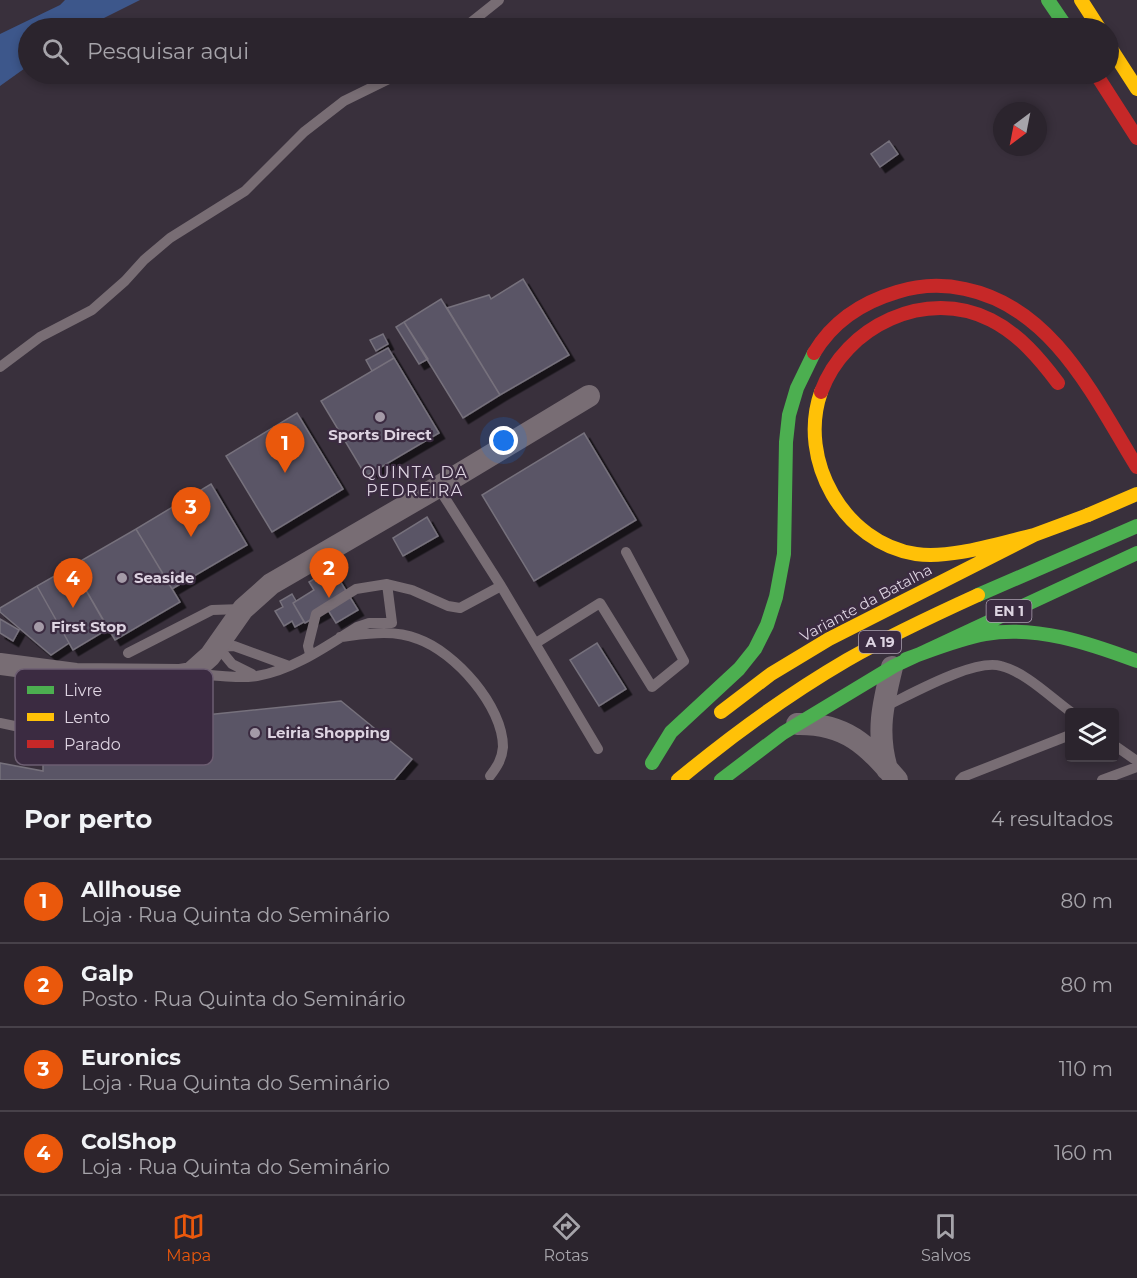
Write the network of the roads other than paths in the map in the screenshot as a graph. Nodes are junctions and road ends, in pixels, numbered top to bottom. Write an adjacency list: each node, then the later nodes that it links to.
1 (499, 0): 4 (lane)
2 (1048, 0): 5 (main road)
3 (1081, 0): 6 (main road)
4 (476, 18)
5 (1060, 18)
6 (1093, 18)
7 (1119, 61): 10 (main road)
8 (379, 84): 12 (lane)
9 (1102, 84): 11 (main road)
10 (1137, 90)
11 (1137, 138)
12 (0, 367)
13 (589, 396): 17 (street)
14 (1067, 396): 21 (main road)
15 (1137, 467): 52 (main road)
16 (1125, 485): 19 (main road)
17 (438, 487): 25 (lane); 26 (street)
18 (1137, 494): 21 (main road, Variante da Batalha / A 19, bridge)
19 (1137, 506)
20 (1137, 526): 57 (main road, A 19)
21 (1034, 535): 43 (main road, Variante da Batalha / A 19)
22 (626, 552): 28 (lane)
23 (1137, 553): 33 (main road, EN 1)
24 (387, 584): 25 (lane); 27 (lane); 31 (lane)
25 (501, 586): 28 (lane)
26 (243, 609): 29 (street); 30 (lane)
27 (340, 638): 31 (lane); 56 (lane)
28 (536, 643): 50 (lane)
29 (218, 647): 35 (lane); 37 (street); 39 (lane)
30 (128, 653)
31 (310, 654): 35 (lane)
32 (1137, 662): 33 (main road)
33 (899, 663): 40 (street); 44 (main road, EN 1)
34 (0, 664): 36 (street)
35 (289, 666): 39 (lane)
36 (38, 669)
37 (195, 669)
38 (213, 674): 39 (lane)
39 (258, 676)
40 (883, 707): 41 (lane); 46 (street); 55 (street)
41 (1066, 708)
42 (0, 723): 45 (lane)
43 (706, 723)
44 (797, 724): 46 (street); 58 (main road, EN 1)
45 (15, 726)
46 (839, 730): 55 (street)
47 (1065, 737): 59 (lane)
48 (679, 743): 52 (main road)
49 (1119, 748): 51 (lane)
50 (598, 749)
51 (1137, 761)
52 (652, 763): 54 (main road)
53 (1137, 767): 60 (lane)
54 (639, 774)
55 (892, 775)
56 (490, 776)
57 (678, 780)
58 (721, 780)
59 (960, 780)
60 (1102, 780)

